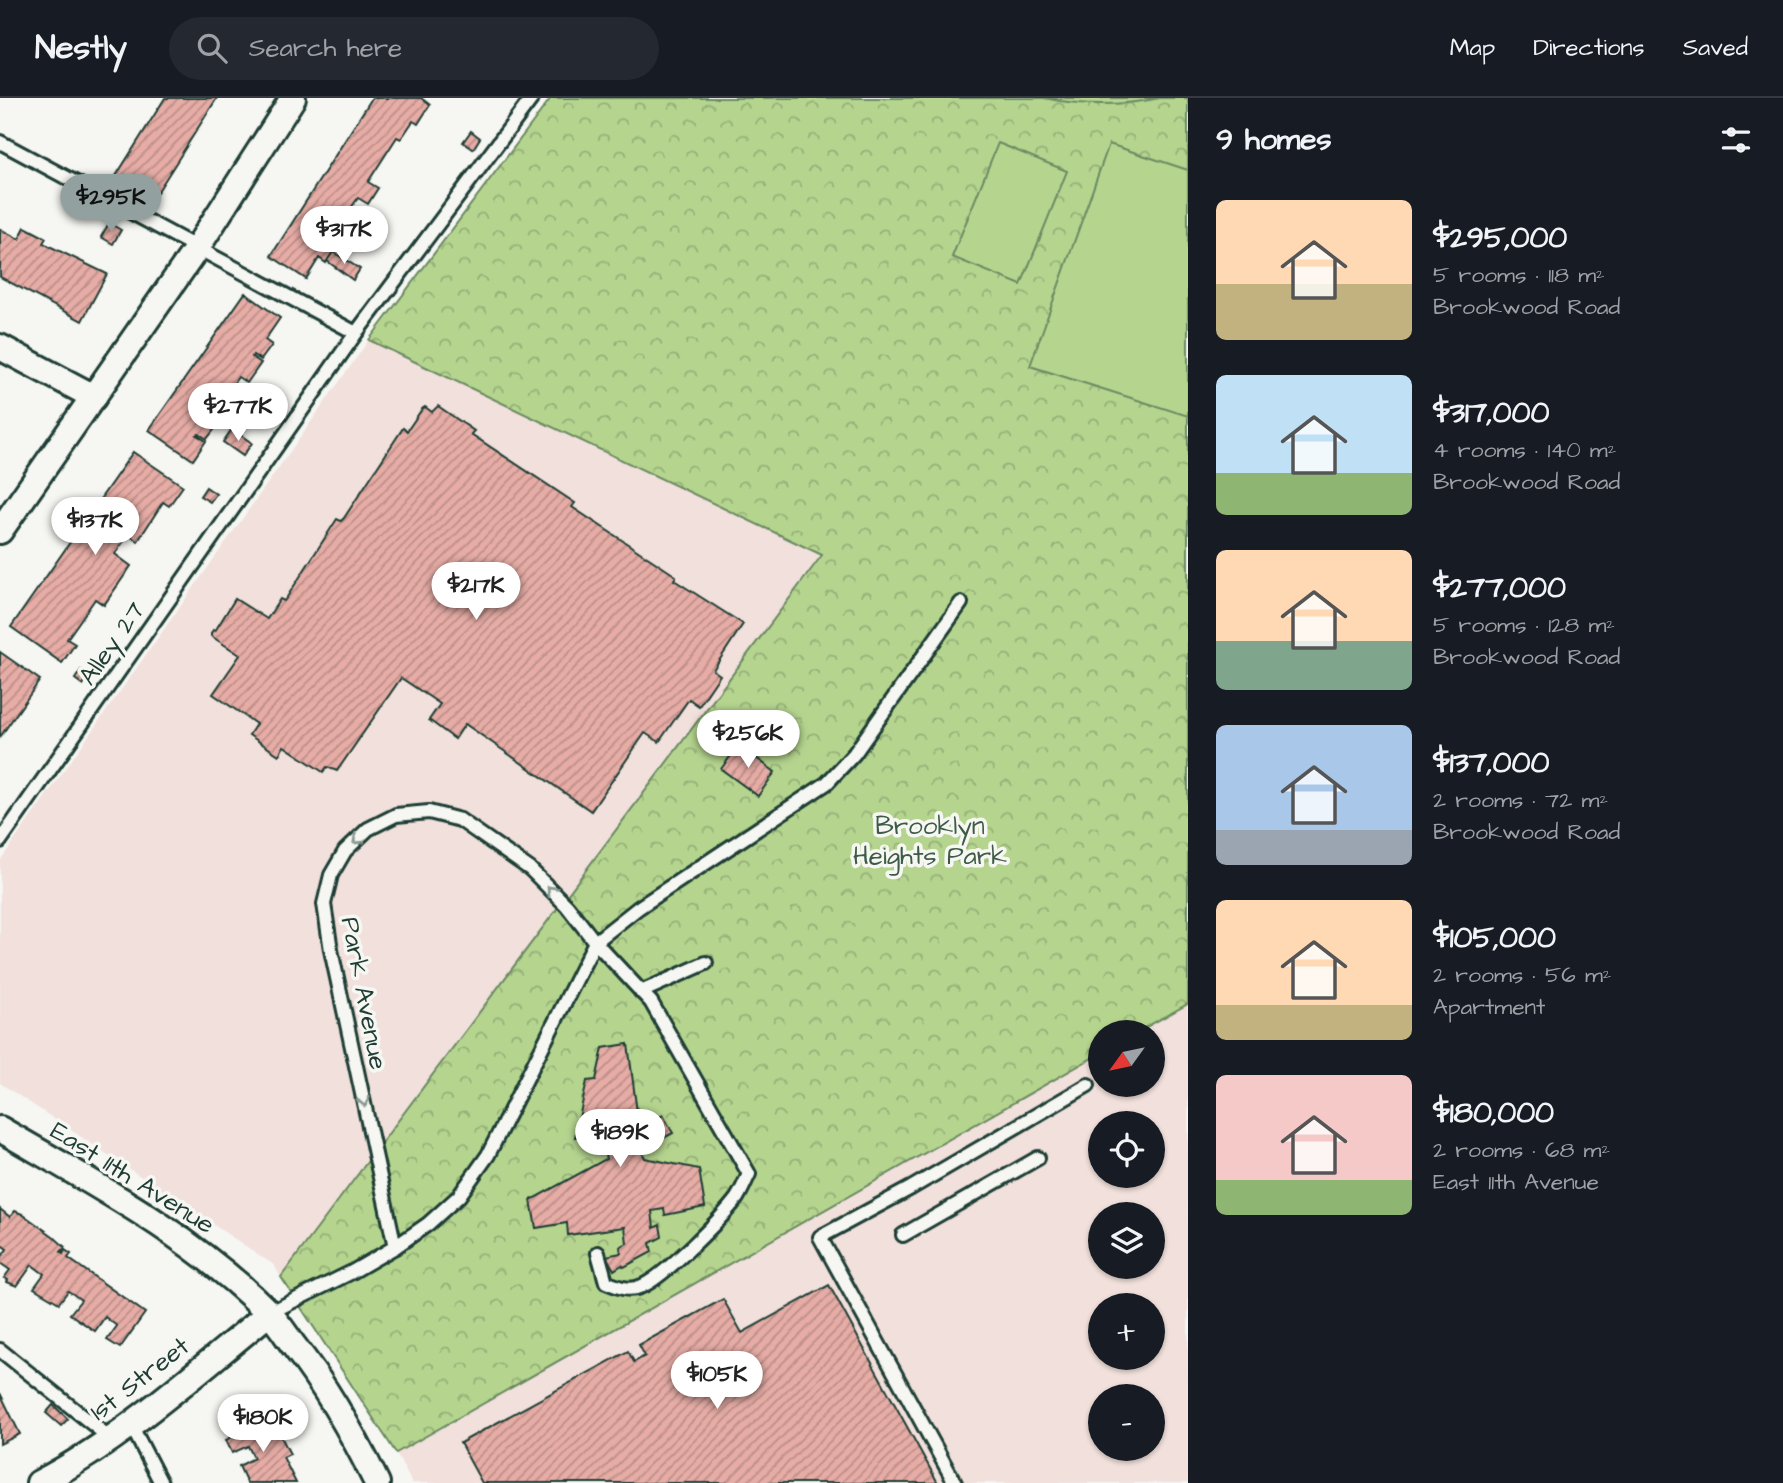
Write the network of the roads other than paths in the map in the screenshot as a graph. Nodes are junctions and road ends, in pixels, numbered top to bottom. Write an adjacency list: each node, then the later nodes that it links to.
1 (293, 98): 4 (street)
2 (532, 98): 5 (lane, Alley 27)
3 (0, 142): 4 (lane)
4 (197, 248): 5 (lane); 7 (street)
5 (356, 333): 10 (lane, Alley 27)
6 (0, 347): 7 (street)
7 (94, 397): 8 (street)
8 (0, 531)
9 (961, 603): 11 (lane)
10 (0, 842)
11 (595, 942): 13 (lane, Park Avenue); 18 (lane); 18 (lane, Park Avenue, one-way to 18)
12 (706, 963): 13 (lane)
13 (641, 992): 19 (lane, Park Avenue)
14 (1088, 1085): 27 (lane)
15 (0, 1129): 20 (street, East 11th Avenue)
16 (1038, 1158): 17 (lane)
17 (903, 1236)
18 (395, 1247): 20 (lane)
19 (598, 1253)
20 (270, 1313): 22 (street, 1st Street); 26 (street, East 11th Avenue)
21 (0, 1350): 23 (lane)
22 (130, 1423): 23 (street, 1st Street); 25 (lane)
23 (110, 1438): 24 (street, 1st Street)
24 (40, 1483)
25 (161, 1483)
26 (377, 1483)
27 (955, 1483)

